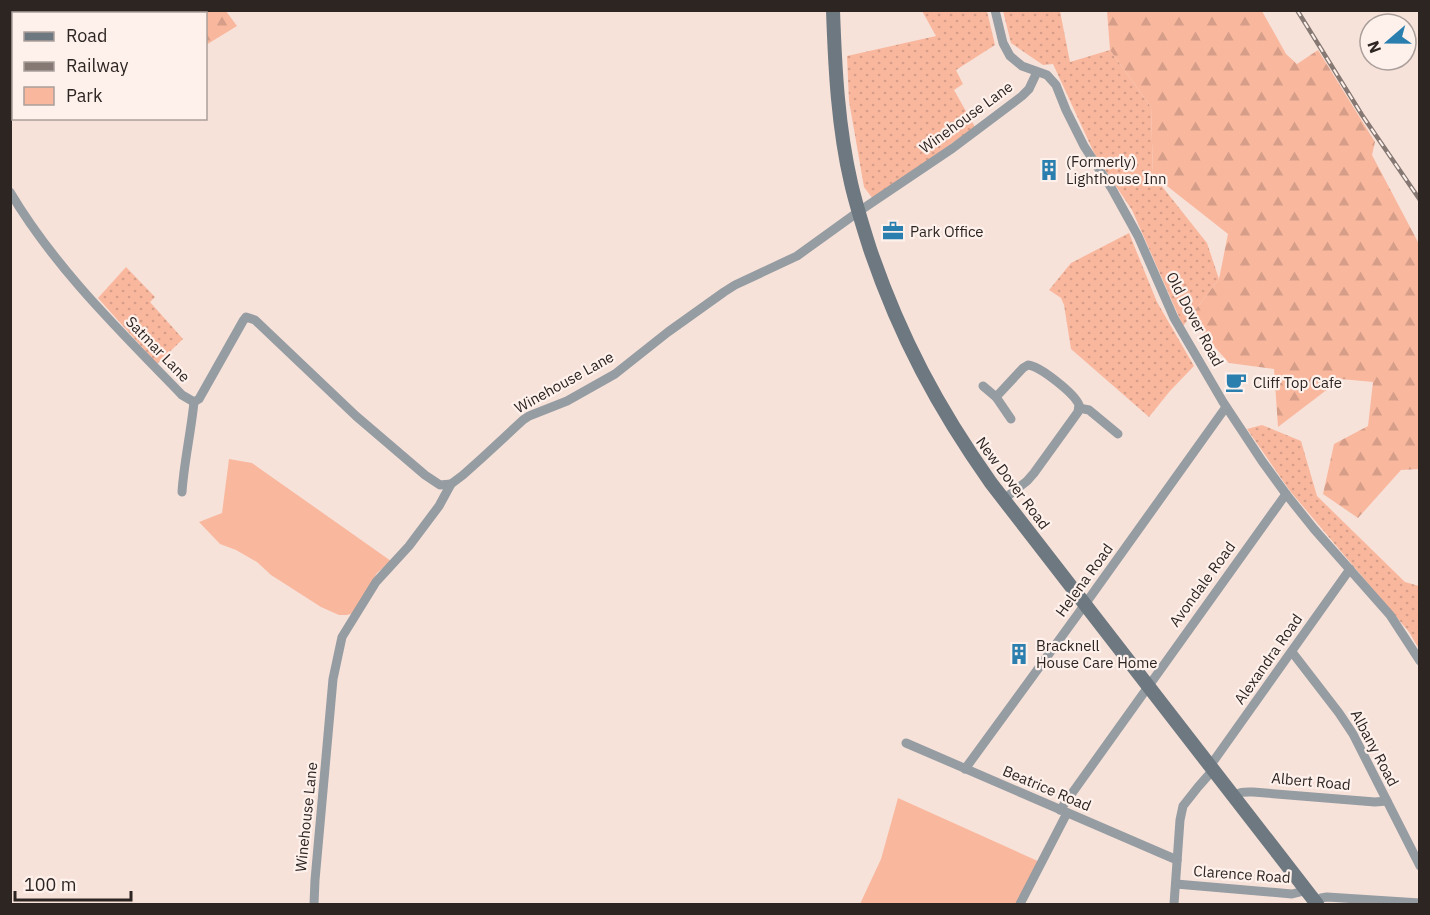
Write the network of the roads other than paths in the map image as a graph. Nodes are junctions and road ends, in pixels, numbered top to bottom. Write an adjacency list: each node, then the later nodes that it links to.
1 (833, 10): 5 (main road, New Dover Road)
2 (996, 10): 3 (street, Old Dover Road)
3 (1037, 72): 5 (street, Winehouse Lane); 9 (street, Old Dover Road)
4 (10, 192): 8 (street, Satmar Lane)
5 (858, 212): 13 (street, Winehouse Lane); 16 (main road, New Dover Road)
6 (983, 386): 7 (street)
7 (996, 397): 10 (street); 11 (street)
8 (194, 402): 13 (street, Satmar Lane); 14 (street)
9 (1226, 407): 15 (street, Old Dover Road); 18 (street, Helena Road)
10 (1079, 408): 12 (street); 16 (street)
11 (1011, 419)
12 (1118, 434)
13 (451, 484): 33 (street, Winehouse Lane)
14 (182, 492)
15 (1286, 494): 17 (street, Old Dover Road); 21 (street, Avondale Road)
16 (1004, 499): 18 (main road, New Dover Road)
17 (1350, 569): 19 (street, Alexandra Road); 20 (street, Old Dover Road)
18 (1084, 605): 21 (main road, New Dover Road); 24 (street, Helena Road)
19 (1292, 652): 23 (street, Alexandra Road); 26 (street, Albany Road)
20 (1419, 661)
21 (1148, 686): 23 (main road, New Dover Road); 27 (street, Avondale Road)
22 (906, 743): 24 (street, Beatrice Road)
23 (1211, 768): 25 (main road, New Dover Road); 28 (street, Alexandra Road)
24 (965, 769): 27 (street, Beatrice Road)
25 (1234, 797): 26 (street, Albert Road); 31 (main road, New Dover Road)
26 (1387, 801): 29 (street, Albany Road)
27 (1064, 812): 28 (street, Beatrice Road); 34 (street, Avondale Road)
28 (1177, 860): 30 (street, Alexandra Road)
29 (1419, 866)
30 (1176, 884): 31 (street, Clarence Road); 35 (street, Alexandra Road)
31 (1304, 887): 36 (main road, New Dover Road)
32 (1419, 903): 36 (street)
33 (314, 904)
34 (1020, 904)
35 (1174, 904)
36 (1317, 904)

